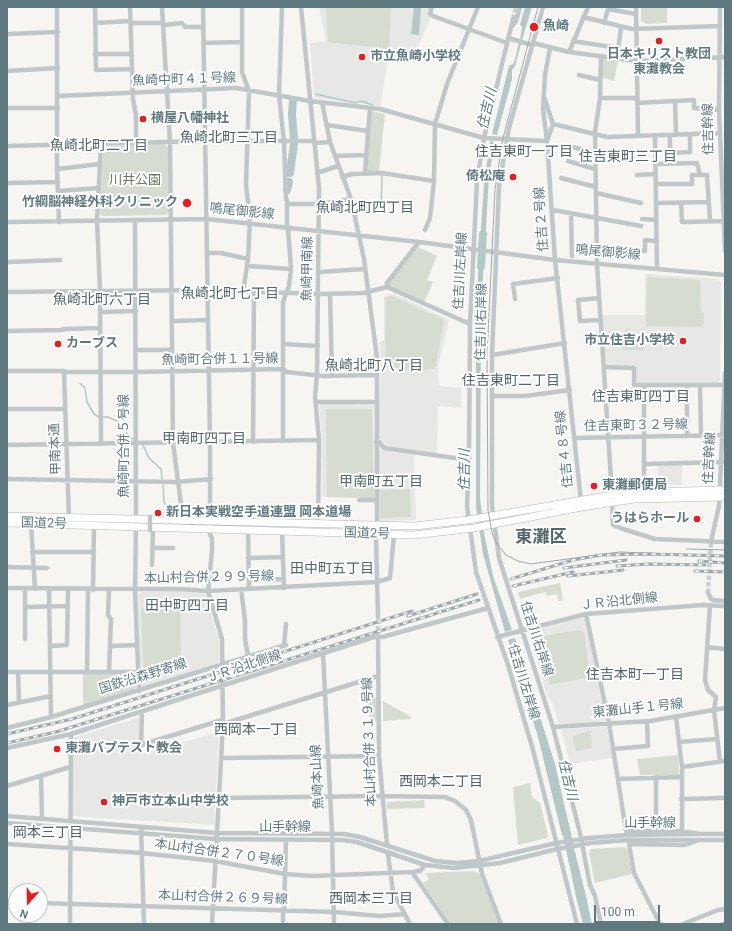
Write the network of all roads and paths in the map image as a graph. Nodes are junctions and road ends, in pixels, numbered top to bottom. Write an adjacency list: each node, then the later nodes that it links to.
1 (57, 7): 30 (street)
2 (95, 7): 21 (street)
3 (130, 7): 20 (street)
4 (162, 7): 23 (street)
5 (203, 7): 25 (street)
6 (242, 7): 34 (street)
7 (282, 7): 56 (street)
8 (301, 7): 62 (street, 魚崎甲南線)
9 (432, 7): 28 (street)
10 (478, 7): 28 (street)
11 (520, 7): 26 (street, 住吉川左岸線)
12 (544, 7): 35 (street, 住吉川右岸線)
13 (588, 7): 18 (street)
14 (636, 7): 16 (street)
15 (720, 7): 17 (street, 住吉幹線)
16 (636, 14): 22 (street); 29 (street)
17 (722, 15): 24 (street, 住吉幹線)
18 (583, 17): 22 (street); 33 (street)
19 (513, 19): 26 (street, 住吉川左岸線)
20 (130, 22): 21 (street); 23 (street); 41 (street)
21 (95, 23): 40 (street)
22 (604, 23): 27 (street)
23 (163, 24): 25 (street); 53 (street)
24 (720, 26): 29 (street); 44 (street, 住吉幹線)
25 (203, 27): 36 (street)
26 (511, 27): 32 (street, 住吉川左岸線)
27 (621, 27): 29 (street); 38 (street)
28 (469, 29): 32 (street); 70 (street)
29 (636, 29): 46 (street)
30 (58, 32): 31 (street); 47 (street)
31 (7, 34)
32 (508, 40): 35 (street); 81 (street, 住吉川左岸線)
33 (573, 41): 38 (street); 39 (street)
34 (242, 42): 36 (street); 54 (street)
35 (533, 42): 37 (street); 82 (street, 住吉川右岸線)
36 (203, 43): 52 (street)
37 (550, 48): 39 (street); 60 (street, 住吉２号線)
38 (618, 48): 45 (street)
39 (569, 52): 42 (street)
40 (95, 54): 41 (street); 48 (street)
41 (131, 54): 48 (street)
42 (601, 56): 45 (street); 51 (street)
43 (725, 57): 44 (street)
44 (719, 58): 46 (street); 57 (street, 住吉幹線)
45 (617, 59): 46 (street)
46 (636, 61): 63 (street)
47 (58, 68): 49 (street); 59 (street)
48 (132, 69): 55 (street)
49 (7, 71)
50 (579, 75): 51 (street)
51 (600, 80): 61 (street)
52 (205, 88): 53 (street, 魚崎中町４１号線); 54 (street, 魚崎中町４１号線); 83 (street)
53 (168, 90): 55 (street, 魚崎中町４１号線); 86 (street)
54 (249, 91): 56 (street, 魚崎中町４１号線); 84 (street)
55 (132, 92): 59 (street, 魚崎中町４１号線); 90 (street)
56 (279, 95): 62 (street, 魚崎中町４１号線); 87 (street)
57 (719, 95): 58 (street); 69 (street, 住吉幹線)
58 (725, 95)
59 (58, 96): 67 (street)
60 (544, 97): 71 (street); 85 (street, 住吉２号線)
61 (600, 98): 63 (street); 76 (street)
62 (310, 101): 65 (street, 魚崎中町４１号線); 88 (street, 魚崎甲南線)
63 (637, 101): 64 (street); 79 (street)
64 (675, 101): 69 (street); 78 (street)
65 (322, 102): 68 (street, 魚崎中町４１号線); 72 (street)
66 (7, 108): 67 (street)
67 (58, 108): 91 (street)
68 (370, 108): 70 (street, 魚崎中町４１号線); 73 (street)
69 (719, 110): 75 (street, 住吉幹線)
70 (435, 124): 81 (street, 魚崎中町４１号線); 112 (street)
71 (553, 124): 76 (street); 85 (street)
72 (327, 125): 73 (street); 89 (street)
73 (368, 131): 97 (street)
74 (690, 134): 75 (street); 77 (street); 78 (street)
75 (721, 134): 96 (street, 住吉幹線)
76 (595, 135): 79 (street); 95 (street)
77 (670, 135): 78 (street); 80 (street)
78 (676, 135)
79 (638, 136): 80 (street)
80 (655, 136): 101 (street)
81 (484, 138): 82 (street, 魚崎中町４１号線); 151 (street, 住吉川左岸線)
82 (506, 140): 85 (street, 魚崎中町４１号線); 154 (street, 住吉川右岸線)
83 (206, 141): 84 (street); 86 (street); 133 (street)
84 (247, 141): 87 (street); 142 (street)
85 (547, 141): 129 (street, 住吉２号線)
86 (170, 142): 90 (street); 132 (street)
87 (284, 142): 88 (street); 125 (street)
88 (314, 142): 89 (street); 105 (street, 魚崎甲南線)
89 (330, 142): 98 (street)
90 (136, 143): 92 (street)
91 (57, 144): 92 (street); 93 (street); 103 (street)
92 (101, 144): 100 (street)
93 (7, 146)
94 (572, 147): 95 (street)
95 (596, 153): 104 (street)
96 (723, 154): 113 (street, 住吉幹線)
97 (366, 155): 98 (street); 106 (street)
98 (335, 156): 102 (street)
99 (568, 161): 104 (street)
100 (100, 164): 103 (street); 118 (street)
101 (655, 164): 107 (street); 109 (street)
102 (338, 166): 105 (street); 110 (street)
103 (57, 169): 114 (street)
104 (596, 169): 117 (street)
105 (317, 173): 126 (street, 魚崎甲南線)
106 (365, 174): 110 (street); 112 (street)
107 (655, 174): 108 (street); 116 (street)
108 (637, 175)
109 (700, 175): 116 (street); 122 (street)
110 (342, 177): 121 (street)
111 (561, 178): 117 (street)
112 (434, 181): 145 (street)
113 (723, 181): 128 (street, 住吉幹線)
114 (58, 182): 115 (street); 119 (street)
115 (7, 183)
116 (656, 184): 127 (street)
117 (596, 187): 120 (street)
118 (99, 188): 119 (street); 137 (street)
119 (58, 191): 141 (street)
120 (596, 193): 123 (street); 131 (street)
121 (351, 200): 126 (street); 147 (street)
122 (709, 202): 124 (street); 138 (street)
123 (641, 203)
124 (681, 203): 127 (street); 138 (street)
125 (287, 204): 126 (street); 144 (street)
126 (319, 204): 146 (street, 魚崎甲南線)
127 (656, 204): 136 (street)
128 (724, 204): 139 (street, 住吉幹線)
129 (553, 210): 130 (street); 159 (street, 住吉２号線)
130 (571, 214): 131 (street); 156 (street)
131 (596, 218): 143 (street); 161 (street)
132 (171, 219): 133 (street, 鳴尾御影線); 134 (street, 鳴尾御影線); 172 (street)
133 (206, 219): 142 (street, 鳴尾御影線); 155 (street)
134 (135, 220): 137 (street, 鳴尾御影線); 171 (street, 魚崎町合併５号線)
135 (642, 220): 136 (street)
136 (656, 220): 149 (street)
137 (97, 221): 141 (street, 鳴尾御影線); 170 (street)
138 (710, 221): 139 (street)
139 (724, 221): 148 (street, 住吉幹線)
140 (7, 222): 141 (street, 鳴尾御影線)
141 (59, 222)
142 (250, 224): 144 (street, 鳴尾御影線); 157 (street)
143 (641, 226)
144 (288, 228): 146 (street, 鳴尾御影線); 163 (street)
145 (425, 230)
146 (320, 232): 147 (street, 鳴尾御影線); 166 (street, 魚崎甲南線)
147 (359, 236): 150 (street, 鳴尾御影線); 164 (street)
148 (725, 236): 153 (street, 住吉幹線)
149 (657, 240): 152 (street); 165 (street)
150 (419, 242): 151 (street, 鳴尾御影線); 169 (street)
151 (473, 248): 154 (street, 鳴尾御影線); 188 (street, 住吉川左岸線)
152 (628, 249)
153 (725, 251)
154 (495, 252): 159 (street, 鳴尾御影線); 196 (street, 住吉川右岸線)
155 (207, 253): 157 (street); 173 (street)
156 (572, 256)
157 (248, 259): 162 (street)
158 (60, 260): 160 (street)
159 (555, 260): 161 (street, 鳴尾御影線); 168 (street, 住吉２号線)
160 (7, 262)
161 (597, 264): 165 (street, 鳴尾御影線); 181 (street)
162 (248, 266): 163 (street); 176 (street)
163 (291, 269): 178 (street)
164 (365, 269): 166 (street); 174 (street)
165 (657, 269): 167 (street, 鳴尾御影線)
166 (319, 272): 179 (street, 魚崎甲南線)
167 (725, 275)
168 (558, 278): 182 (street); 191 (street, 住吉２号線)
169 (387, 287): 174 (street); 188 (street)
170 (100, 290): 171 (street); 175 (street); 184 (street)
171 (135, 290): 172 (street); 183 (street, 魚崎町合併５号線)
172 (172, 290): 173 (street); 187 (street)
173 (208, 290): 176 (street); 185 (street)
174 (368, 291): 180 (street); 208 (street)
175 (7, 292)
176 (243, 292): 177 (street)
177 (254, 292): 178 (street); 198 (street)
178 (286, 292): 179 (street); 192 (street)
179 (319, 294): 180 (street); 193 (street, 魚崎甲南線)
180 (330, 294): 209 (street)
181 (599, 298): 186 (street); 186 (street)
182 (515, 299)
183 (136, 311): 184 (street); 194 (street, 魚崎町合併５号線)
184 (100, 312): 189 (street)
185 (208, 320): 187 (street); 200 (street)
186 (600, 320): 197 (street)
187 (172, 321): 195 (street)
188 (470, 324): 237 (street, 住吉川左岸線)
189 (100, 328): 190 (street); 204 (street)
190 (7, 331)
191 (565, 343): 196 (street); 214 (street, 住吉２号線)
192 (283, 344): 193 (street); 199 (street)
193 (318, 346): 207 (street, 魚崎甲南線)
194 (136, 350): 195 (street); 205 (street, 魚崎町合併５号線)
195 (172, 350): 203 (street)
196 (492, 355): 215 (street, 住吉川右岸線)
197 (604, 367): 210 (street); 224 (street)
198 (252, 369): 199 (street, 魚崎町合併１１号線); 200 (street, 魚崎町合併１１号線); 229 (street)
199 (283, 369): 207 (street, 魚崎町合併１１号線); 228 (street)
200 (209, 370): 203 (street, 魚崎町合併１１号線); 233 (street)
201 (7, 371): 202 (street, 魚崎町合併１１号線)
202 (64, 371): 204 (street, 魚崎町合併１１号線); 220 (street, 甲南本通)
203 (172, 371): 205 (street, 魚崎町合併１１号線); 232 (street)
204 (100, 372): 205 (street, 魚崎町合併１１号線); 235 (street)
205 (136, 372): 231 (street, 魚崎町合併５号線)
206 (725, 372): 213 (street, 住吉幹線)
207 (317, 375): 209 (street, 魚崎町合併１１号線); 217 (street, 魚崎甲南線)
208 (376, 375): 209 (street, 魚崎町合併１１号線); 218 (street)
209 (332, 376)
210 (644, 385): 211 (street); 225 (street)
211 (687, 385): 212 (street); 222 (street)
212 (700, 385): 213 (street); 223 (street)
213 (725, 385): 216 (street, 住吉幹線)
214 (570, 390): 215 (street); 226 (street, 住吉４８号線)
215 (492, 396): 252 (street, 住吉川右岸線)
216 (725, 396): 221 (street, 住吉幹線)
217 (315, 402): 218 (street); 227 (street, 魚崎甲南線)
218 (376, 402): 230 (street)
219 (7, 409): 220 (street)
220 (65, 409): 234 (street, 甲南本通)
221 (724, 435): 223 (street, 住吉東町３２号線); 238 (street, 住吉幹線)
222 (687, 436): 223 (street, 住吉東町３２号線); 225 (street, 住吉東町３２号線)
223 (700, 436)
224 (608, 437): 225 (street, 住吉東町３２号線); 226 (street, 住吉東町３２号線); 247 (street)
225 (644, 437): 239 (street)
226 (574, 438): 250 (street, 住吉４８号線)
227 (319, 440): 228 (street); 265 (street, 魚崎甲南線)
228 (283, 441): 229 (street)
229 (253, 442): 233 (street)
230 (376, 442): 237 (street); 249 (street)
231 (137, 443): 232 (street); 235 (street); 243 (street, 魚崎町合併５号線)
232 (173, 443): 233 (street); 244 (street)
233 (210, 443): 241 (street)
234 (66, 444): 235 (street); 236 (street); 242 (street, 甲南本通)
235 (101, 444)
236 (7, 445)
237 (469, 460): 254 (street, 住吉川左岸線)
238 (723, 462): 239 (street); 246 (street, 住吉幹線)
239 (644, 464): 245 (street)
240 (7, 479): 242 (street)
241 (211, 479): 244 (street); 261 (street)
242 (68, 481): 243 (street); 255 (street, 甲南本通)
243 (137, 481): 244 (street); 259 (street, 魚崎町合併５号線)
244 (178, 481): 256 (street)
245 (644, 492): 246 (highway, 国道2号); 247 (highway, 国道2号)
246 (722, 494): 247 (highway, 国道2号); 271 (street, 住吉幹線)
247 (612, 498): 250 (highway, 国道2号); 271 (street)
248 (359, 500): 249 (street)
249 (376, 500): 257 (street)
250 (582, 504): 252 (highway, 国道2号); 262 (highway, 国道2号)
251 (7, 516): 255 (highway, 国道2号)
252 (490, 516): 254 (highway, 国道2号); 262 (street, 住吉川右岸線)
253 (150, 517): 264 (street, bridge)
254 (471, 520): 265 (highway, 国道2号); 266 (street, 住吉川左岸線)
255 (69, 521): 259 (highway, 国道2号); 260 (highway, 国道2号); 263 (highway, 国道2号)
256 (181, 521): 259 (highway, 国道2号); 261 (highway, 国道2号)
257 (377, 521)
258 (7, 522): 260 (highway, 国道2号)
259 (136, 522): 263 (highway, 国道2号); 264 (highway, 国道2号); 296 (street, 魚崎町合併５号線)
260 (31, 523): 275 (street)
261 (210, 525): 264 (highway, 国道2号); 265 (highway, 国道2号); 267 (highway, 国道2号); 297 (street)
262 (491, 525): 266 (highway, 国道2号); 309 (street, 住吉川右岸線)
263 (94, 526): 276 (street)
264 (151, 528): 273 (street)
265 (318, 528): 268 (highway, 国道2号); 269 (highway, 国道2号)
266 (472, 528): 269 (highway, 国道2号); 305 (street, 住吉川左岸線)
267 (248, 530): 268 (highway, 国道2号); 278 (street)
268 (282, 531): 277 (street)
269 (394, 535): 285 (street)
270 (376, 539): 285 (street)
271 (711, 541): 272 (street)
272 (725, 542)
273 (153, 548): 274 (street); 279 (street)
274 (173, 548)
275 (32, 552): 276 (street); 281 (street)
276 (94, 552): 294 (street)
277 (283, 557): 278 (street); 284 (street)
278 (248, 558): 283 (street)
279 (152, 565)
280 (7, 567): 281 (street)
281 (33, 567): 282 (street); 291 (street)
282 (47, 568)
283 (249, 580): 284 (street); 289 (street)
284 (284, 580): 287 (street)
285 (377, 582): 287 (street, 本山村合併２９９号線); 307 (street)
286 (7, 588): 290 (street, 本山村合併２９９号線)
287 (284, 588): 289 (street, 本山村合併２９９号線)
288 (241, 589): 289 (street, 本山村合併２９９号線); 297 (street, 本山村合併２９９号線); 319 (street)
289 (248, 589)
290 (25, 590): 291 (street, 本山村合併２９９号線); 304 (street)
291 (34, 590): 292 (street, 本山村合併２９９号線)
292 (50, 590): 293 (street, 本山村合併２９９号線); 301 (street)
293 (68, 590): 294 (street, 本山村合併２９９号線); 302 (street)
294 (90, 590): 295 (street, 本山村合併２９９号線); 324 (street)
295 (109, 590): 296 (street, 本山村合併２９９号線); 315 (street)
296 (136, 590): 297 (street, 本山村合併２９９号線); 313 (street, 魚崎町合併５号線)
297 (208, 591): 320 (street)
298 (708, 593): 299 (street)
299 (725, 601)
300 (710, 605): 303 (street, ＪＲ沿北側線); 306 (street, ＪＲ沿北側線); 316 (street)
301 (50, 606): 302 (street); 304 (street); 314 (street)
302 (68, 606): 314 (street)
303 (725, 606)
304 (25, 607): 312 (street)
305 (488, 608): 310 (street, 住吉川左岸線); 311 (street, ＪＲ沿北側線)
306 (586, 614): 309 (street, ＪＲ沿北側線); 341 (street)
307 (378, 617)
308 (286, 624): 319 (street, 国鉄沿森野寄線)
309 (520, 631): 310 (street, ＪＲ沿北側線); 343 (street, 住吉川右岸線)
310 (500, 636): 385 (street, 住吉川左岸線)
311 (378, 637): 318 (street, ＪＲ沿北側線); 327 (street, 本山村合併３１９号線)
312 (25, 639)
313 (137, 645): 315 (street); 326 (street, 魚崎町合併５号線)
314 (51, 646): 323 (street)
315 (110, 646): 325 (street)
316 (707, 647): 317 (street); 335 (street)
317 (725, 648)
318 (324, 653): 328 (street, ＪＲ沿北側線); 330 (street, 魚崎本山線)
319 (248, 656): 320 (street, 国鉄沿森野寄線)
320 (222, 664): 328 (street); 329 (street, 国鉄沿森野寄線)
321 (7, 672): 322 (street)
322 (18, 672): 323 (street); 332 (street)
323 (51, 672): 324 (street); 331 (street)
324 (87, 672): 325 (street)
325 (109, 672): 326 (street)
326 (138, 672): 329 (street, 魚崎町合併５号線)
327 (378, 676): 330 (street); 349 (street, 本山村合併３１９号線)
328 (222, 686): 336 (street, ＪＲ沿北側線); 340 (street)
329 (139, 690): 337 (street, 国鉄沿森野寄線)
330 (325, 692): 340 (street); 350 (street, 魚崎本山線)
331 (51, 696): 332 (street); 337 (street)
332 (20, 702): 333 (street)
333 (7, 705)
334 (725, 708): 335 (street, 東灘山手１号線)
335 (714, 710): 338 (street, 東灘山手１号線); 345 (street)
336 (142, 712): 340 (street); 344 (street, ＪＲ沿北側線)
337 (51, 717): 342 (street, 国鉄沿森野寄線)
338 (676, 717): 339 (street, 東灘山手１号線); 346 (street)
339 (647, 721): 341 (street, 東灘山手１号線); 348 (street)
340 (223, 722): 351 (street)
341 (609, 723): 343 (street, 東灘山手１号線); 348 (street)
342 (7, 728)
343 (553, 728): 384 (street, 住吉川右岸線)
344 (71, 734): 347 (street, ＪＲ沿北側線); 353 (street)
345 (716, 738): 346 (street); 352 (street)
346 (679, 742): 354 (street)
347 (7, 748)
348 (613, 749): 358 (street)
349 (380, 756): 350 (street); 361 (street, 本山村合併３１９号線)
350 (329, 757): 351 (street); 360 (street, 魚崎本山線)
351 (221, 758): 362 (street)
352 (722, 762): 354 (street)
353 (70, 767): 355 (street); 367 (street)
354 (682, 767): 357 (street)
355 (42, 776): 359 (street); 366 (street)
356 (656, 777): 357 (street); 358 (street); 371 (street)
357 (681, 777): 364 (street)
358 (618, 779): 371 (street)
359 (7, 786)
360 (330, 796): 361 (street); 362 (street); 375 (street, 魚崎本山線)
361 (382, 796): 387 (street, 本山村合併３１９号線); 393 (street)
362 (219, 798): 373 (street)
363 (725, 798): 364 (street)
364 (681, 799): 372 (street)
365 (7, 816): 366 (street, 山手幹線)
366 (42, 819): 367 (street, 山手幹線)
367 (70, 821): 369 (street, 山手幹線); 370 (street)
368 (7, 823): 370 (street, 山手幹線)
369 (140, 827): 373 (street, 山手幹線); 374 (street)
370 (70, 829): 374 (street, 山手幹線); 388 (street)
371 (656, 831): 372 (street)
372 (682, 831): 376 (street)
373 (217, 833): 375 (street, 山手幹線); 378 (street)
374 (140, 834): 378 (street, 山手幹線); 390 (street)
375 (332, 834): 380 (street, 魚崎本山線); 387 (street, 山手幹線)
376 (699, 834): 377 (street, 山手幹線); 381 (street, 山手幹線, bridge)
377 (725, 834)
378 (216, 839): 379 (street, 山手幹線); 392 (street)
379 (286, 840): 380 (street, 山手幹線); 398 (street)
380 (332, 840): 391 (street, 山手幹線); 399 (street, 魚崎本山線)
381 (590, 840): 382 (street, 山手幹線, bridge); 384 (street, 山手幹線)
382 (699, 840): 383 (street, 山手幹線); 418 (street)
383 (725, 840)
384 (579, 842): 385 (street, 山手幹線); 389 (street, 山手幹線); 417 (street, 住吉川右岸線)
385 (556, 843): 389 (street, 住吉川左岸線); 393 (street, 山手幹線)
386 (7, 844): 388 (street, 本山村合併２７０号線)
387 (387, 845): 393 (street, 山手幹線)
388 (70, 848): 390 (street, 本山村合併２７０号線); 401 (street)
389 (557, 849): 395 (street, 山手幹線); 416 (street, 住吉川左岸線)
390 (142, 853): 392 (street, 本山村合併２７０号線); 402 (street)
391 (388, 854): 394 (street, 山手幹線); 397 (street)
392 (215, 861): 398 (street, 本山村合併２７０号線); 403 (street)
393 (480, 861): 395 (street)
394 (425, 865): 395 (street, 山手幹線); 396 (street, 本山村合併２７０号線)
395 (480, 866): 415 (street)
396 (412, 872): 397 (street, 本山村合併２７０号線); 414 (street)
397 (391, 873): 399 (street, 本山村合併２７０号線); 407 (street)
398 (285, 874): 399 (street, 本山村合併２７０号線); 405 (street)
399 (333, 875): 406 (street, 魚崎本山線)
400 (48, 903): 401 (street, 本山村合併２６９号線)
401 (70, 904): 402 (street, 本山村合併２６９号線); 408 (street)
402 (144, 906): 403 (street, 本山村合併２６９号線); 409 (street)
403 (213, 908): 405 (street, 本山村合併２６９号線); 410 (street)
404 (725, 909): 419 (street)
405 (284, 911): 406 (street, 本山村合併２６９号線); 411 (street)
406 (334, 912): 407 (street, 本山村合併２６９号線); 412 (street, 魚崎本山線)
407 (405, 914): 413 (street)
408 (70, 924)
409 (144, 924)
410 (212, 924)
411 (283, 924)
412 (334, 924)
413 (410, 924)
414 (448, 924)
415 (501, 924)
416 (577, 924)
417 (601, 924)
418 (660, 924)
419 (683, 924)

